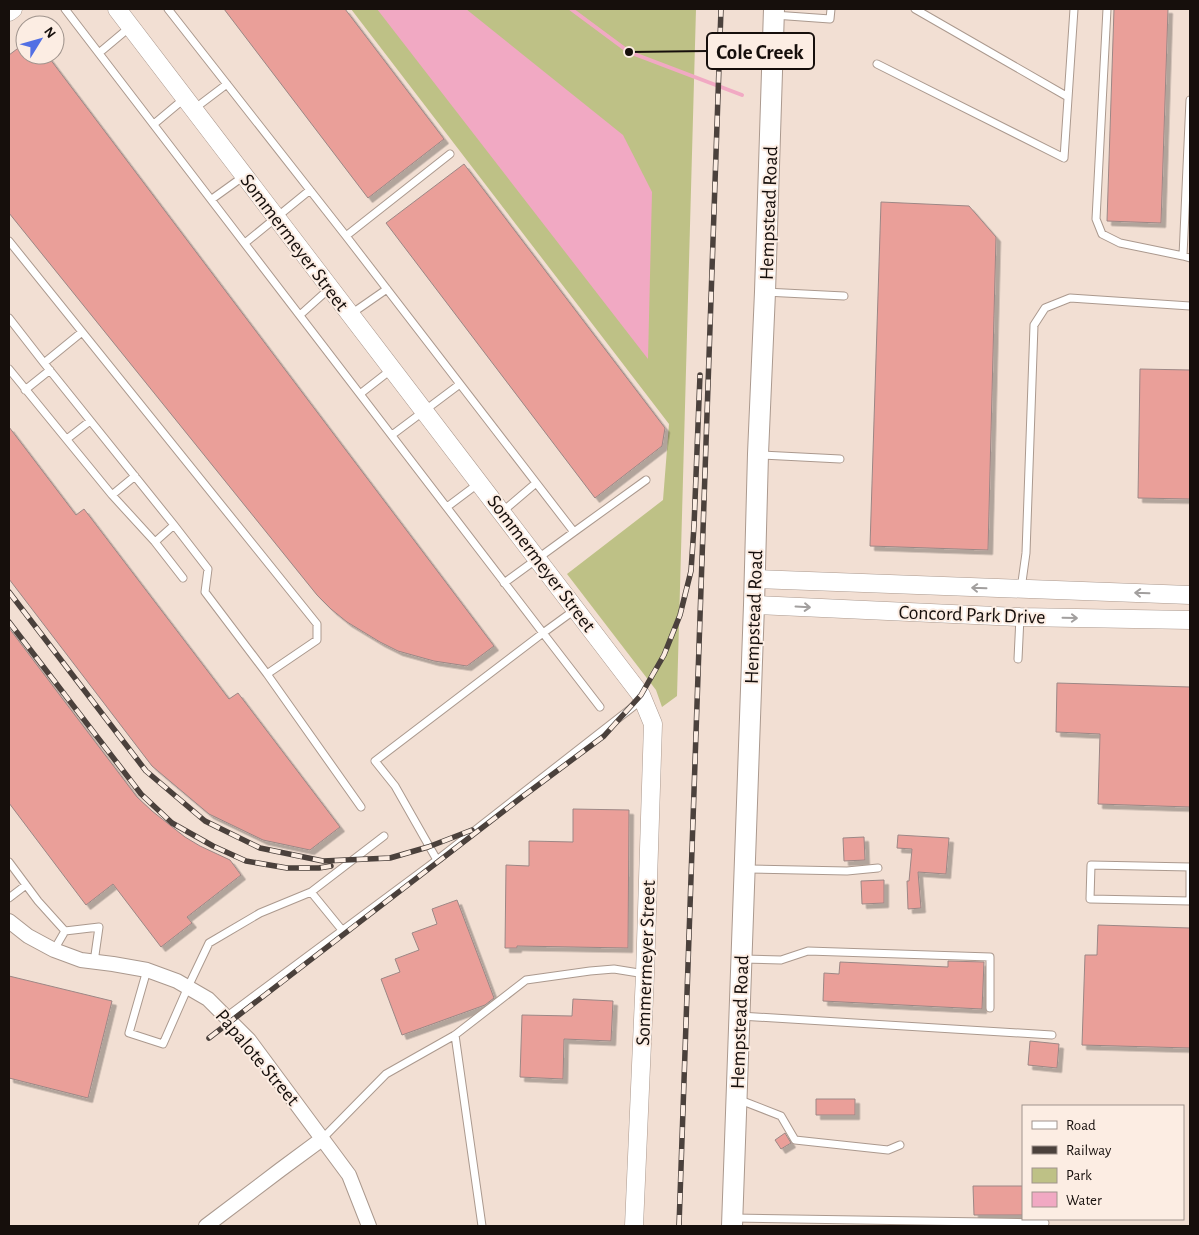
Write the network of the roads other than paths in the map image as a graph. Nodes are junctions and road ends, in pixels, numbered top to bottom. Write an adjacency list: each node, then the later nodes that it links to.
1 (13, 9): 9 (street)
2 (66, 9): 12 (lane)
3 (117, 9): 11 (street, Sommermeyer Street)
4 (168, 9): 14 (lane)
5 (830, 9): 10 (lane)
6 (915, 9): 15 (lane)
7 (1074, 9): 15 (lane)
8 (1107, 9): 27 (lane)
9 (9, 12)
10 (774, 12): 30 (main road, Hempstead Road)
11 (131, 27): 12 (lane); 17 (street, Sommermeyer Street)
12 (99, 53): 18 (lane)
13 (877, 64): 15 (lane)
14 (227, 84): 17 (lane); 21 (lane)
15 (1068, 97)
16 (1190, 100): 27 (lane)
17 (189, 103): 18 (lane); 20 (street, Sommermeyer Street)
18 (154, 124): 22 (lane)
19 (450, 154): 24 (lane)
20 (244, 175): 22 (lane); 23 (street, Sommermeyer Street)
21 (310, 190): 23 (lane); 24 (lane)
22 (212, 200): 26 (lane)
23 (277, 218): 26 (lane); 28 (street, Sommermeyer Street)
24 (346, 236): 29 (lane)
25 (9, 241): 36 (lane)
26 (245, 243): 34 (lane)
27 (1187, 257)
28 (331, 288): 33 (street, Sommermeyer Street); 34 (lane)
29 (387, 289): 33 (lane); 41 (lane)
30 (765, 292): 31 (lane); 48 (main road, Hempstead Road)
31 (844, 296)
32 (1190, 306): 64 (lane)
33 (351, 314): 39 (street, Sommermeyer Street)
34 (300, 315): 43 (lane)
35 (9, 318): 37 (lane)
36 (82, 332): 37 (lane); 72 (lane)
37 (44, 363): 40 (lane)
38 (9, 369): 42 (lane)
39 (393, 369): 43 (lane); 44 (street, Sommermeyer Street)
40 (50, 370): 42 (lane); 45 (lane)
41 (460, 384): 44 (lane); 53 (lane)
42 (25, 390): 47 (lane)
43 (360, 394): 46 (lane)
44 (425, 411): 46 (lane); 52 (street, Sommermeyer Street)
45 (90, 421): 47 (lane); 50 (lane)
46 (392, 435): 55 (lane)
47 (67, 439): 54 (lane)
48 (758, 454): 49 (lane); 62 (main road, Hempstead Road)
49 (840, 459)
50 (135, 476): 54 (lane); 57 (lane)
51 (646, 480): 58 (lane)
52 (480, 482): 55 (lane); 56 (street, Sommermeyer Street)
53 (536, 483): 56 (lane); 58 (lane)
54 (112, 494): 59 (lane)
55 (447, 507): 63 (lane)
56 (502, 512): 60 (street, Sommermeyer Street)
57 (174, 524): 59 (lane); 72 (lane)
58 (574, 532): 60 (lane)
59 (155, 542): 61 (lane)
60 (538, 559): 63 (lane); 67 (street, Sommermeyer Street)
61 (182, 578)
62 (754, 579): 64 (street, Concord Park Drive, one-way to 62); 66 (main road, Hempstead Road)
63 (504, 583): 70 (lane)
64 (1021, 589): 65 (street, Concord Park Drive, one-way to 64); 68 (street)
65 (1190, 595)
66 (754, 604): 68 (street, Concord Park Drive, one-way to 68); 79 (main road, Hempstead Road)
67 (576, 609): 70 (lane); 73 (street, Sommermeyer Street)
68 (1020, 617): 69 (street, Concord Park Drive, one-way to 69); 71 (lane)
69 (1190, 620)
70 (543, 633): 74 (lane); 77 (lane)
71 (1018, 659)
72 (267, 674): 75 (lane)
73 (643, 699): 77 (lane); 92 (street, Sommermeyer Street)
74 (600, 707)
75 (362, 807)
76 (384, 836): 82 (lane)
77 (437, 860): 87 (lane)
78 (9, 862): 81 (lane)
79 (744, 868): 80 (lane); 89 (main road, Hempstead Road)
80 (878, 868)
81 (26, 885): 83 (lane); 86 (lane)
82 (311, 892): 87 (lane); 93 (lane)
83 (9, 898)
84 (1190, 901): 84 (lane)
85 (9, 921): 88 (street, Papalote Street)
86 (65, 930): 88 (lane); 90 (lane)
87 (342, 930): 96 (lane)
88 (54, 950): 90 (street, Papalote Street)
89 (742, 958): 94 (lane); 95 (main road, Hempstead Road)
90 (94, 962): 91 (street, Papalote Street)
91 (147, 970): 93 (street, Papalote Street); 93 (lane)
92 (645, 974): 97 (lane); 107 (street, Sommermeyer Street)
93 (188, 987): 96 (street, Papalote Street)
94 (990, 1008)
95 (740, 1016): 98 (lane); 99 (main road, Hempstead Road)
96 (226, 1017): 100 (street, Papalote Street)
97 (455, 1035): 100 (lane); 106 (lane)
98 (1052, 1035)
99 (737, 1099): 101 (lane); 102 (main road, Hempstead Road)
100 (322, 1139): 104 (street); 105 (street, Papalote Street)
101 (900, 1145)
102 (732, 1222): 103 (lane)
103 (1045, 1223)
104 (206, 1226)
105 (369, 1226)
106 (482, 1226)
107 (634, 1226)

